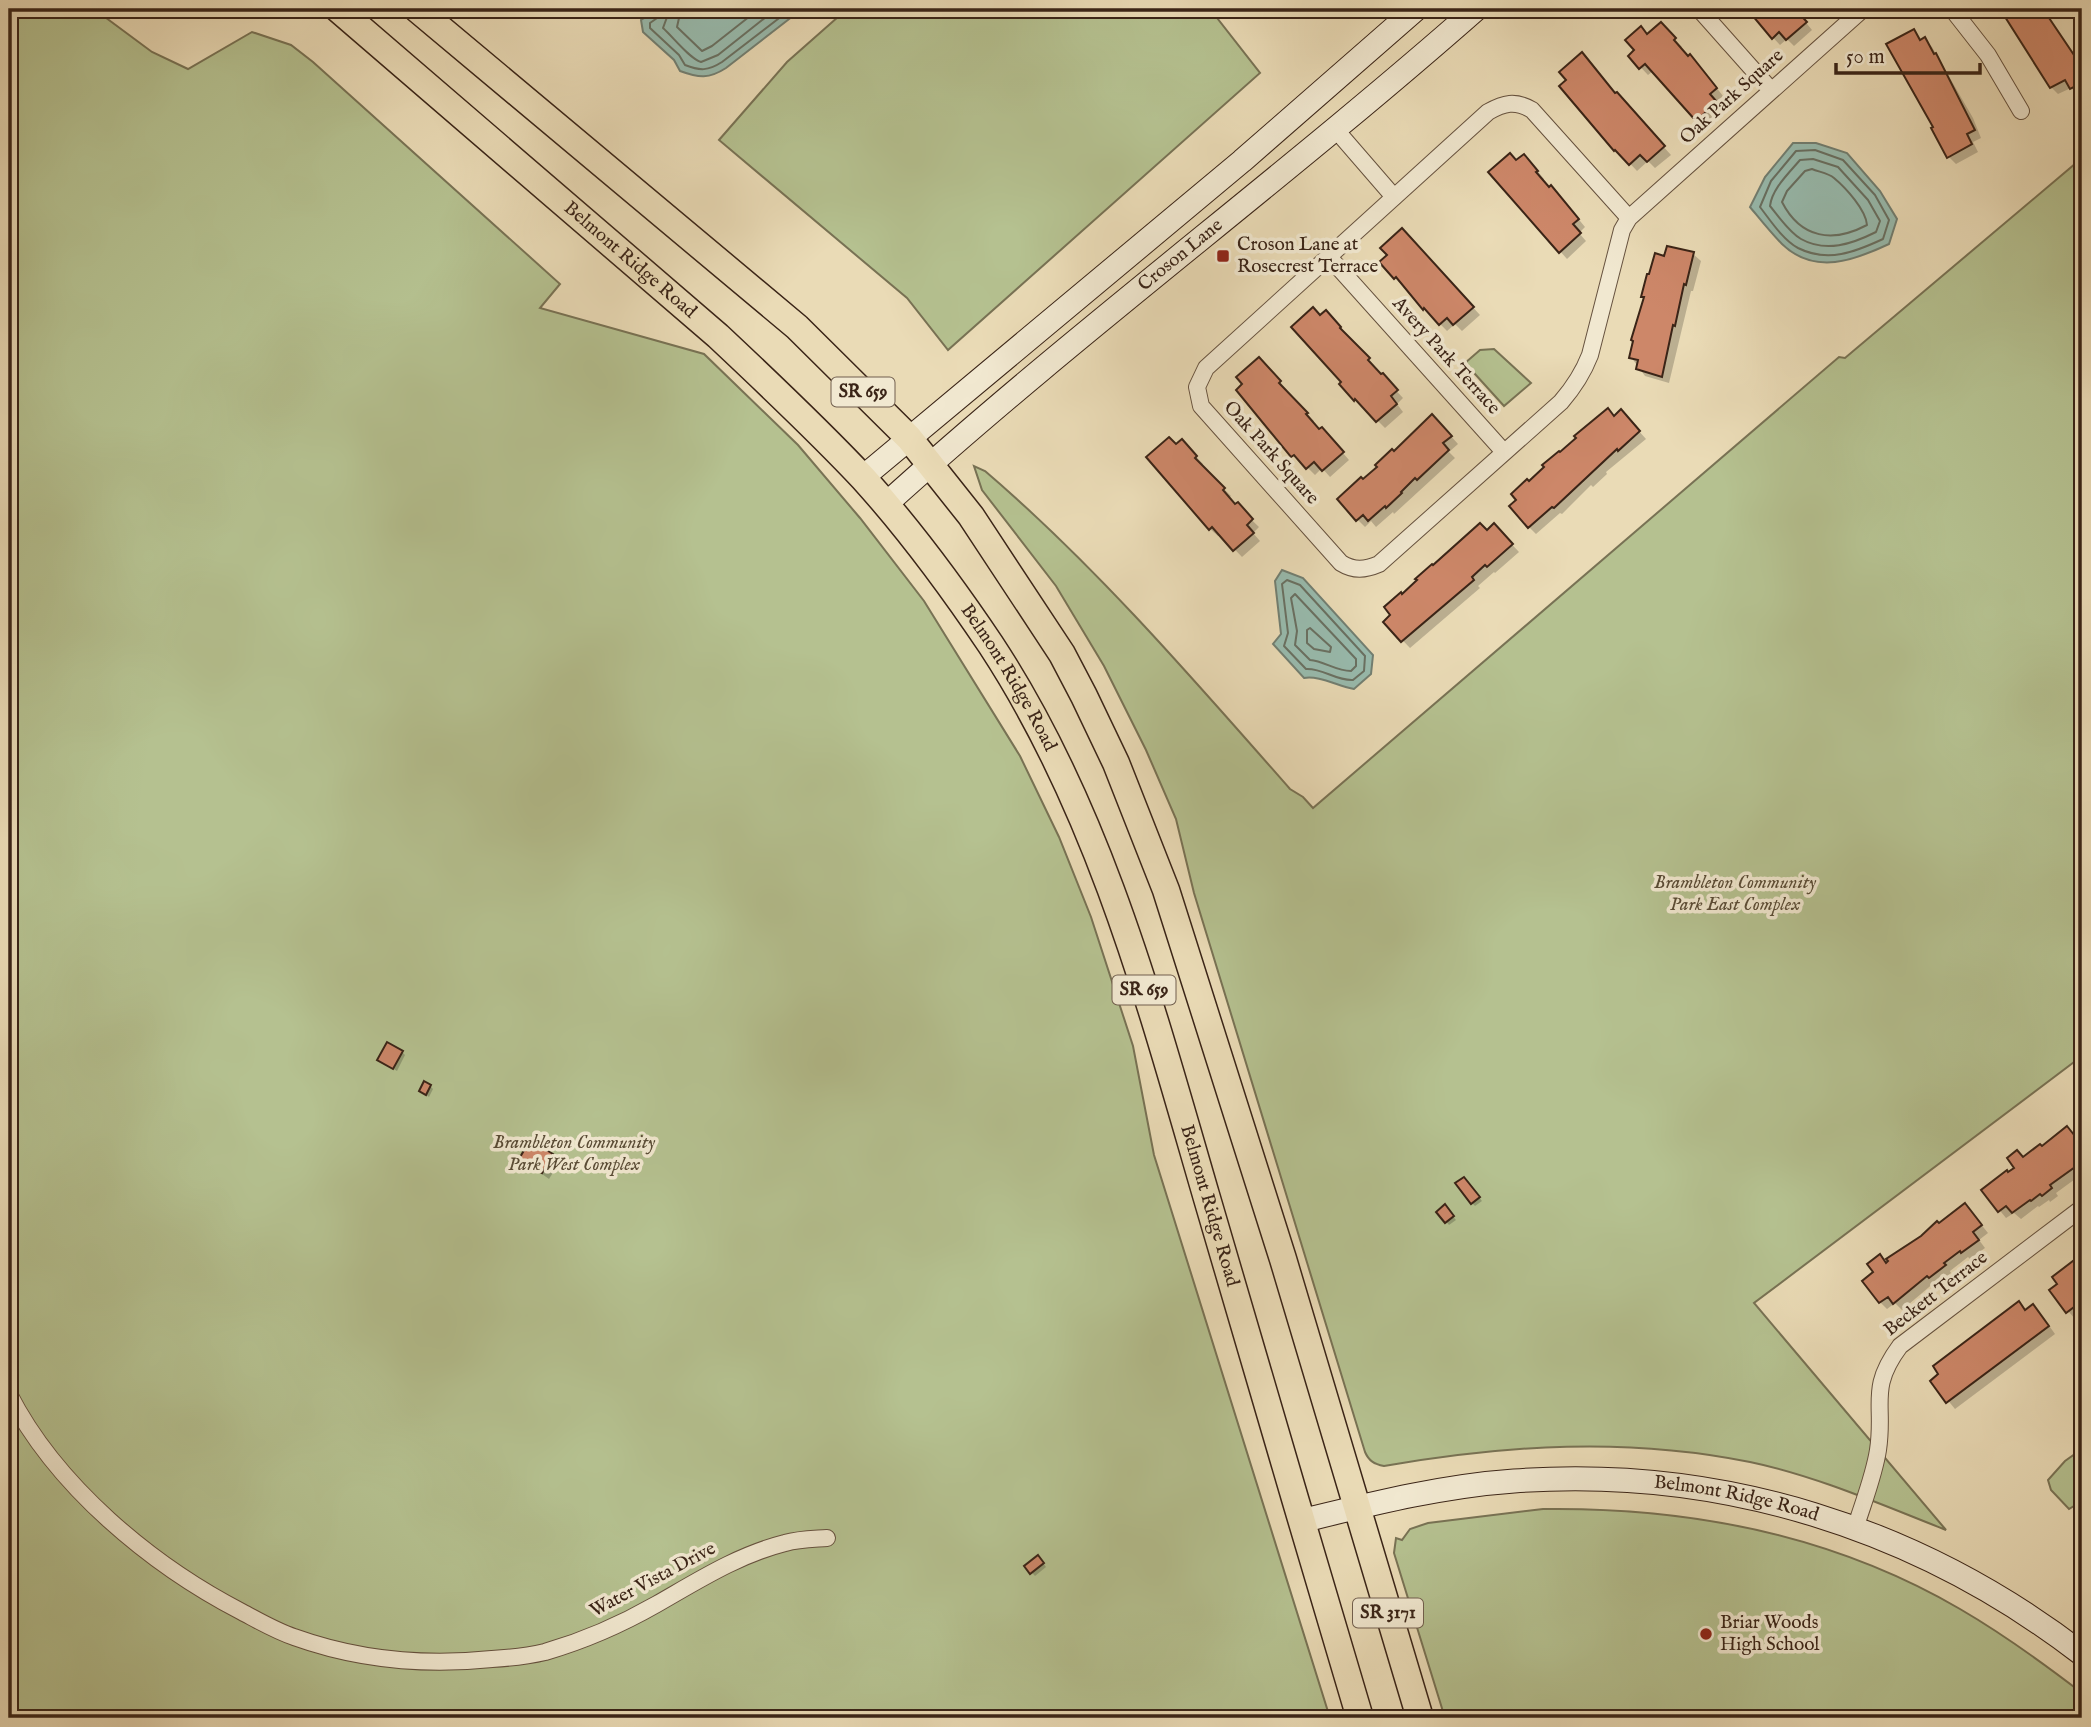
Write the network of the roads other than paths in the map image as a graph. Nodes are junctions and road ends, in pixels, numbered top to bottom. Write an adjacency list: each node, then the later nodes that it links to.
1 (338, 9): 17 (main road, Belmont Ridge Road / SR 659)
2 (418, 9): 14 (main road, SR 659)
3 (1416, 9): 14 (main road, Croson Lane)
4 (1476, 9): 10 (main road, Croson Lane)
5 (1699, 9): 8 (street)
6 (1863, 9): 8 (street, Oak Park Square)
7 (1952, 9): 9 (street)
8 (1771, 90): 12 (street, Oak Park Square)
9 (2021, 111)
10 (1336, 130): 11 (street); 16 (main road, Croson Lane)
11 (1394, 197): 12 (street, Oak Park Square); 13 (street, Oak Park Square)
12 (1629, 218): 15 (street, Oak Park Square)
13 (1329, 257): 15 (street, Avery Park Terrace); 15 (street, Oak Park Square)
14 (909, 438): 16 (main road, SR 659); 17 (main road, Croson Lane)
15 (1504, 452)
16 (931, 464): 18 (main road, Croson Lane); 21 (main road, SR 659)
17 (862, 478): 18 (main road, Belmont Ridge Road / SR 659)
18 (885, 505): 22 (main road, Belmont Ridge Road / SR 659)
19 (2082, 1208): 23 (street, Beckett Terrace)
20 (9, 1394): 24 (street, Water Vista Drive)
21 (1356, 1508): 22 (main road, Belmont Ridge Road); 23 (main road, Belmont Ridge Road); 27 (main road, SR 3171)
22 (1301, 1521): 26 (main road, SR 3171)
23 (1855, 1529): 25 (main road, Belmont Ridge Road)
24 (827, 1538)
25 (2082, 1654)
26 (1360, 1718)
27 (1420, 1718)

